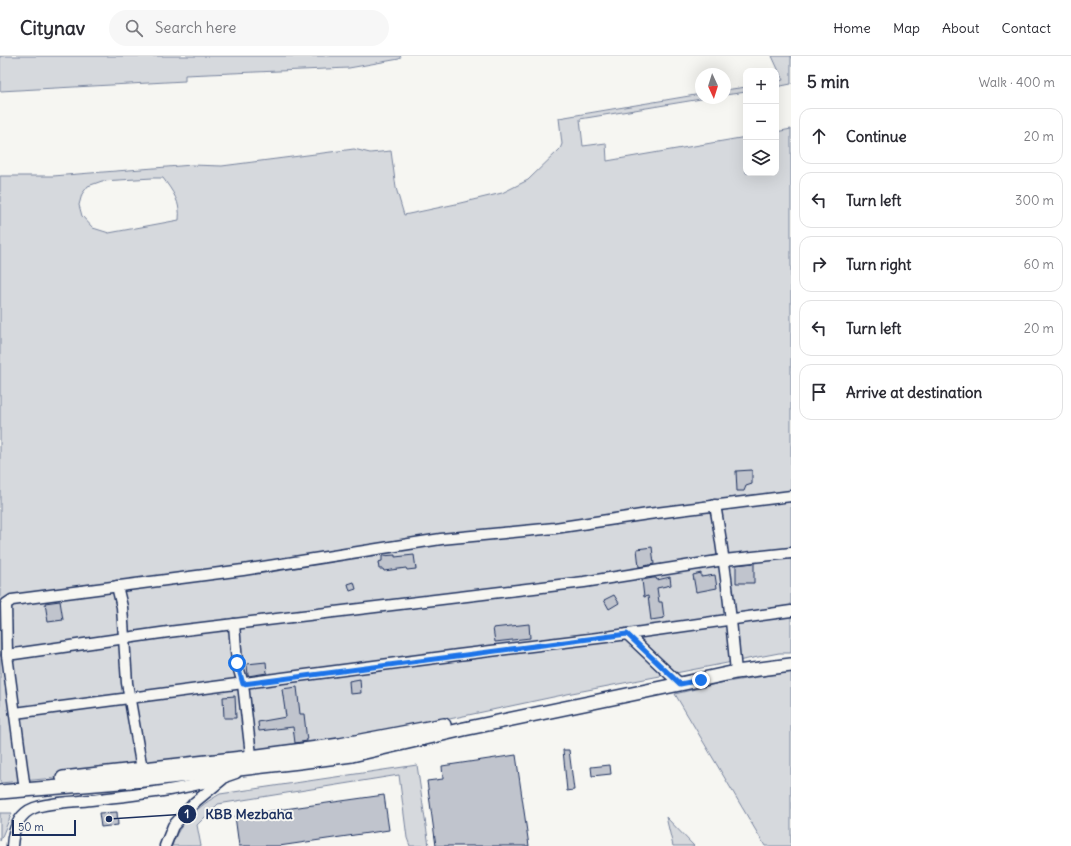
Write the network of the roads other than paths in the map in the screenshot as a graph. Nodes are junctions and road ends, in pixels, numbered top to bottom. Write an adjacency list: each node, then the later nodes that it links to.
1 (791, 496): 2 (street)
2 (715, 505): 4 (street); 5 (street)
3 (791, 552): 4 (street)
4 (724, 560): 7 (street); 8 (street)
5 (118, 586): 10 (street); 11 (street)
6 (791, 611): 7 (street)
7 (732, 618): 9 (street); 14 (street)
8 (234, 624): 10 (street); 16 (street)
9 (627, 634): 15 (street); 16 (street)
10 (124, 638): 11 (street); 17 (street)
11 (7, 655): 18 (street)
12 (791, 657): 14 (main road)
13 (791, 664): 14 (main road)
14 (736, 669): 15 (main road)
15 (677, 680): 19 (main road)
16 (243, 684): 17 (street); 19 (street)
17 (129, 699): 18 (street); 20 (street)
18 (15, 713): 23 (street)
19 (252, 762): 20 (main road); 21 (street)
20 (143, 775): 23 (main road)
21 (227, 776): 25 (street); 26 (street)
22 (0, 784): 23 (main road)
23 (24, 786): 24 (main road)
24 (0, 792)
25 (12, 846)
26 (165, 846)

